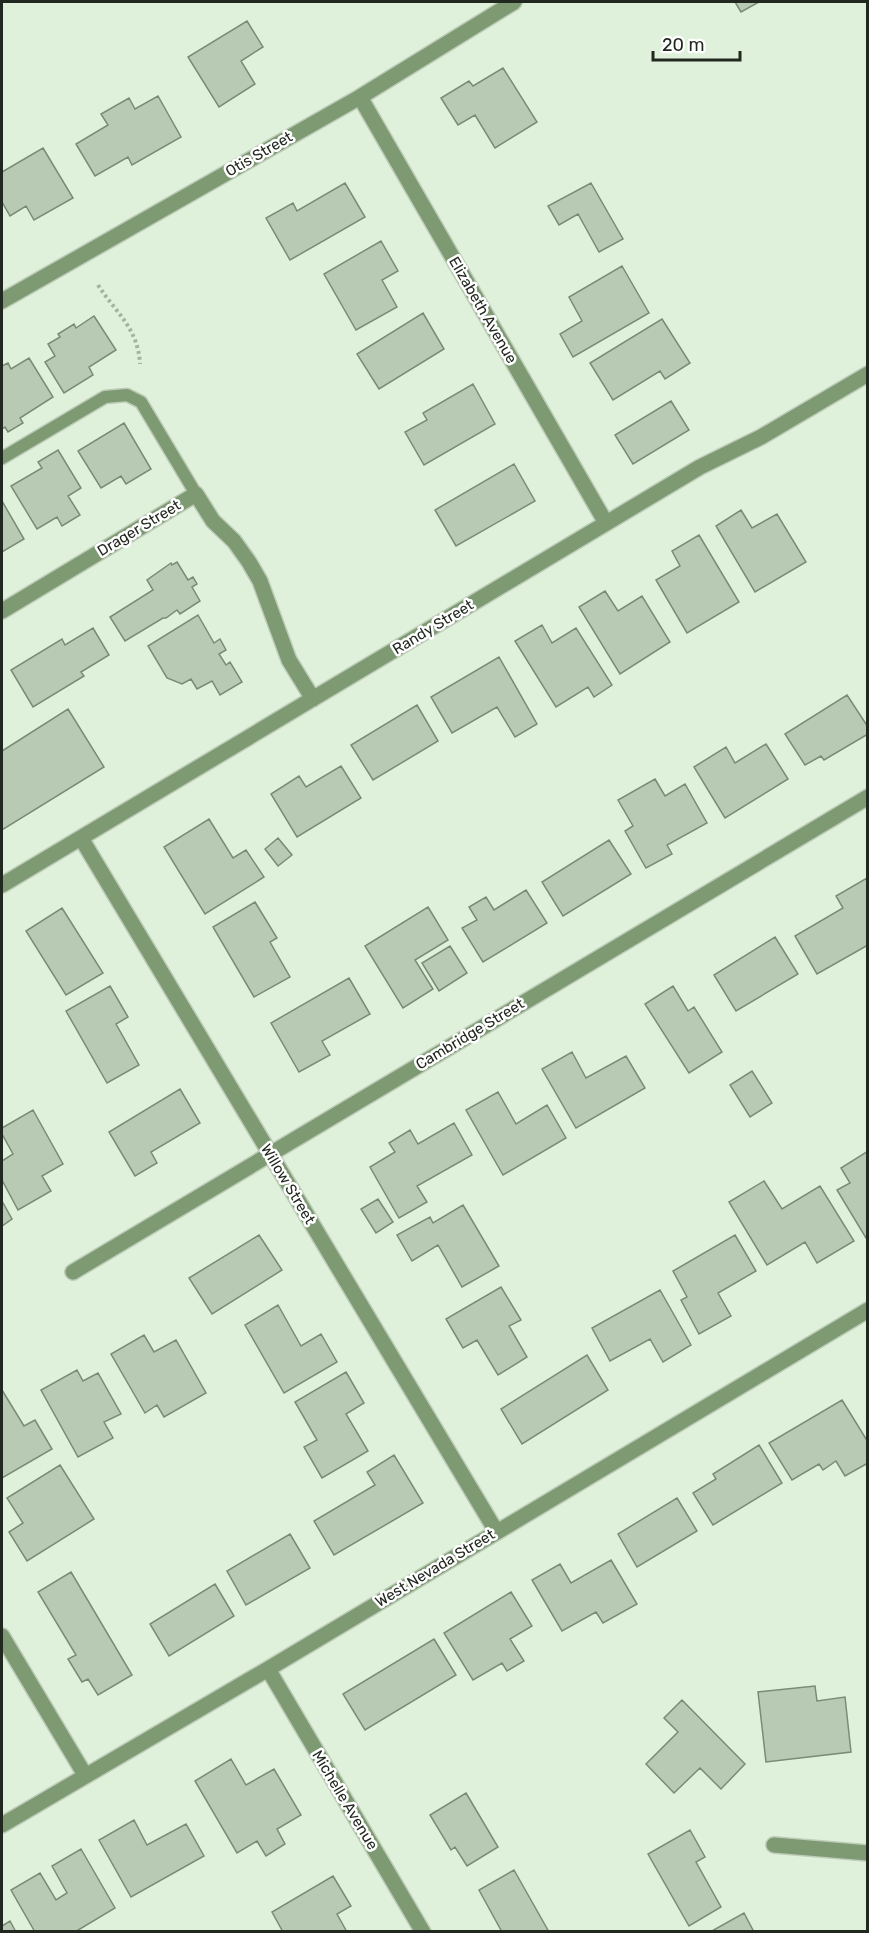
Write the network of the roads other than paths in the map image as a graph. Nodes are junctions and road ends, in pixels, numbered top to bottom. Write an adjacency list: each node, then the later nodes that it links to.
1 (514, 2): 2 (street, Otis Street)
2 (360, 97): 3 (street, Otis Street); 7 (street, Elizabeth Avenue)
3 (2, 301)
4 (867, 374): 7 (street, Randy Street)
5 (2, 458): 6 (lane)
6 (196, 495): 8 (street, Drager Street); 9 (street, Drager Street)
7 (606, 523): 9 (street, Randy Street)
8 (2, 611)
9 (313, 699): 11 (street, Randy Street)
10 (867, 797): 13 (street, Cambridge Street)
11 (81, 837): 12 (street, Randy Street); 13 (street, Willow Street)
12 (2, 885)
13 (269, 1153): 14 (street, Cambridge Street); 16 (street, Willow Street)
14 (73, 1272)
15 (867, 1310): 16 (street, West Nevada Street)
16 (496, 1531): 18 (street, West Nevada Street)
17 (2, 1636): 19 (street)
18 (268, 1669): 19 (street, West Nevada Street); 23 (street, Michelle Avenue)
19 (85, 1775): 20 (street, West Nevada Street)
20 (2, 1825)
21 (774, 1845): 22 (street)
22 (867, 1853)
23 (423, 1932)

